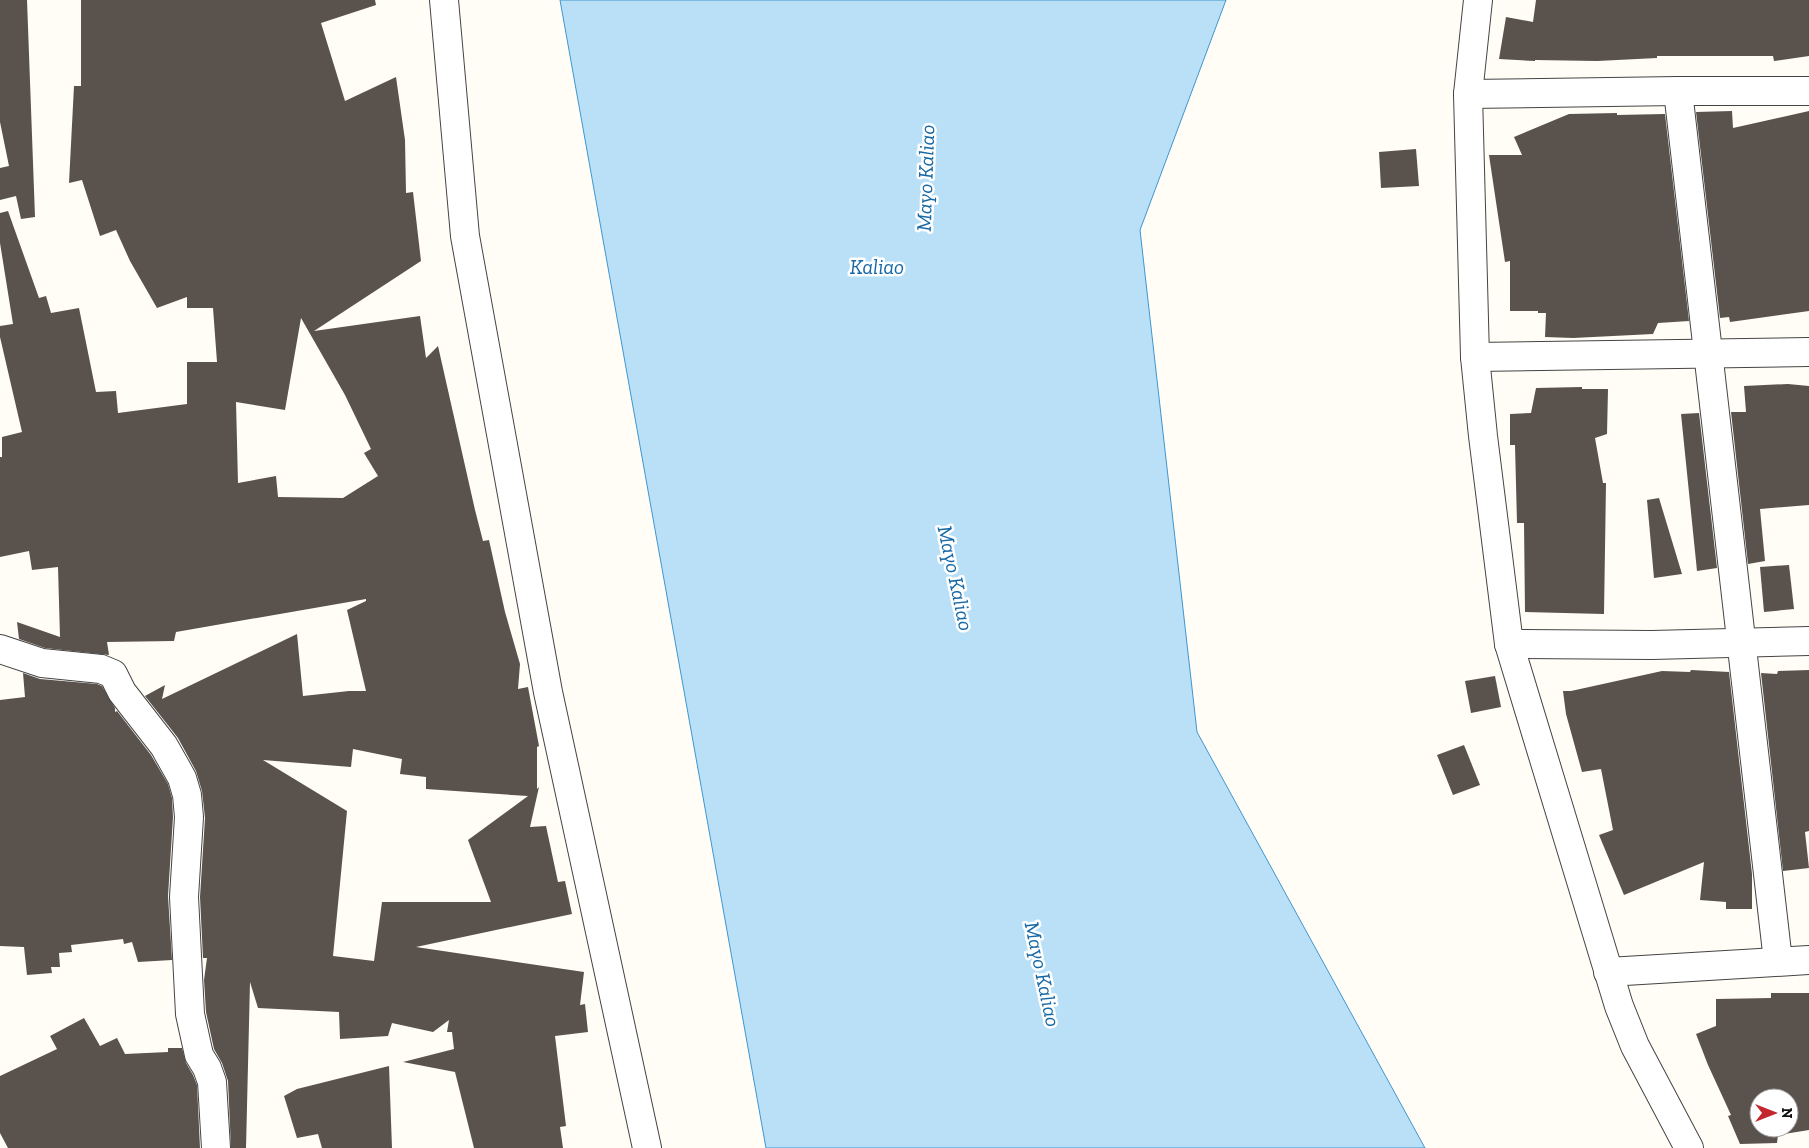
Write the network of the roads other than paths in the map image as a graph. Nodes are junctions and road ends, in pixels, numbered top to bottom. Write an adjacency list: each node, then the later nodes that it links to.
1 (444, 0): 17 (street)
2 (1478, 0): 5 (street)
3 (1678, 91): 4 (street); 5 (street); 7 (street)
4 (1809, 91)
5 (1468, 94): 8 (street)
6 (1809, 352): 7 (street)
7 (1708, 353): 8 (street); 10 (street)
8 (1475, 357): 11 (street)
9 (1809, 641): 10 (street)
10 (1742, 642): 11 (street); 14 (street)
11 (1509, 644): 15 (street)
12 (0, 649): 16 (street)
13 (1809, 960): 14 (street)
14 (1778, 962): 15 (street)
15 (1608, 972): 18 (street)
16 (216, 1148)
17 (647, 1148)
18 (1689, 1148)

